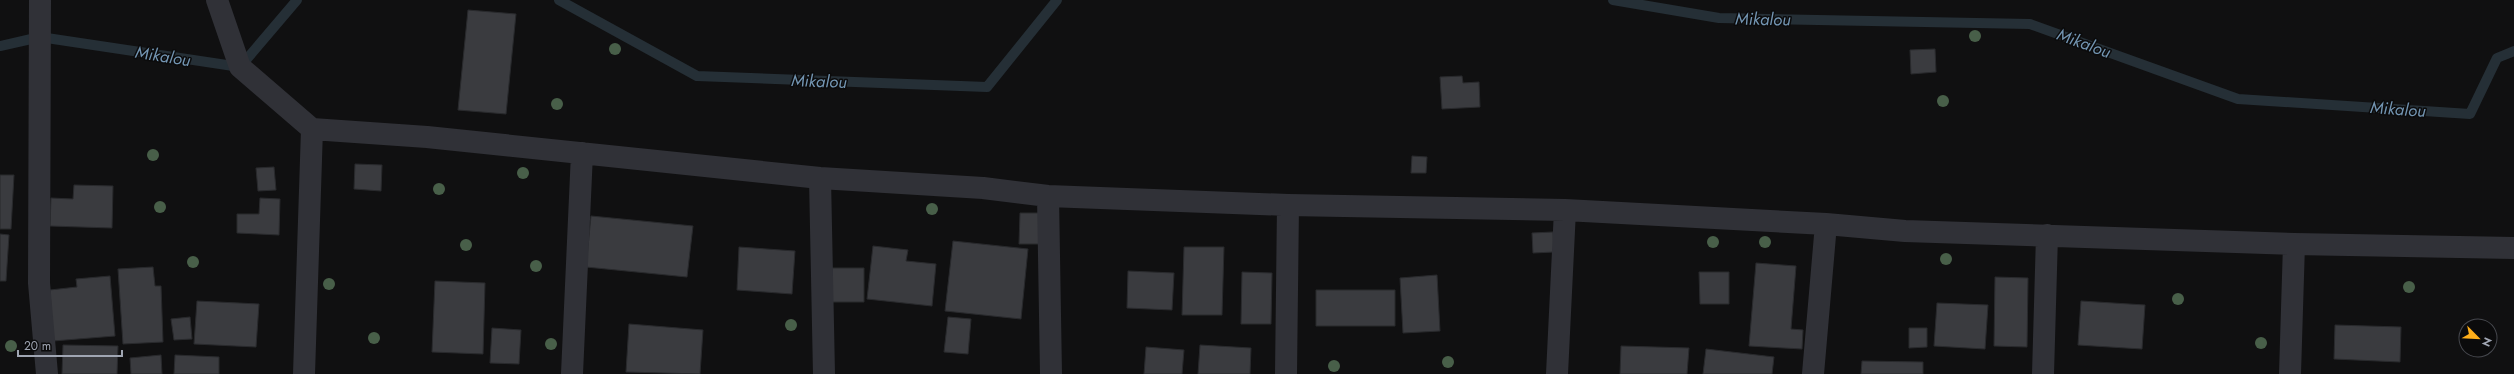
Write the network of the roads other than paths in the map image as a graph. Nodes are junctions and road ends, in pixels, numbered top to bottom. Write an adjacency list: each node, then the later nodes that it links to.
1 (40, 0): 13 (street)
2 (217, 0): 3 (street)
3 (312, 130): 4 (street); 14 (street)
4 (582, 153): 5 (street); 15 (street)
5 (820, 178): 6 (street); 16 (street)
6 (1048, 196): 7 (street); 17 (street)
7 (1288, 205): 8 (street); 18 (street)
8 (1565, 210): 9 (street); 19 (street)
9 (1826, 224): 10 (street); 20 (street)
10 (2047, 235): 11 (street); 21 (street)
11 (2294, 244): 12 (street); 22 (street)
12 (2514, 248)
13 (47, 374)
14 (304, 374)
15 (572, 374)
16 (824, 374)
17 (1051, 374)
18 (1286, 374)
19 (1556, 374)
20 (1814, 374)
21 (2043, 374)
22 (2290, 374)

